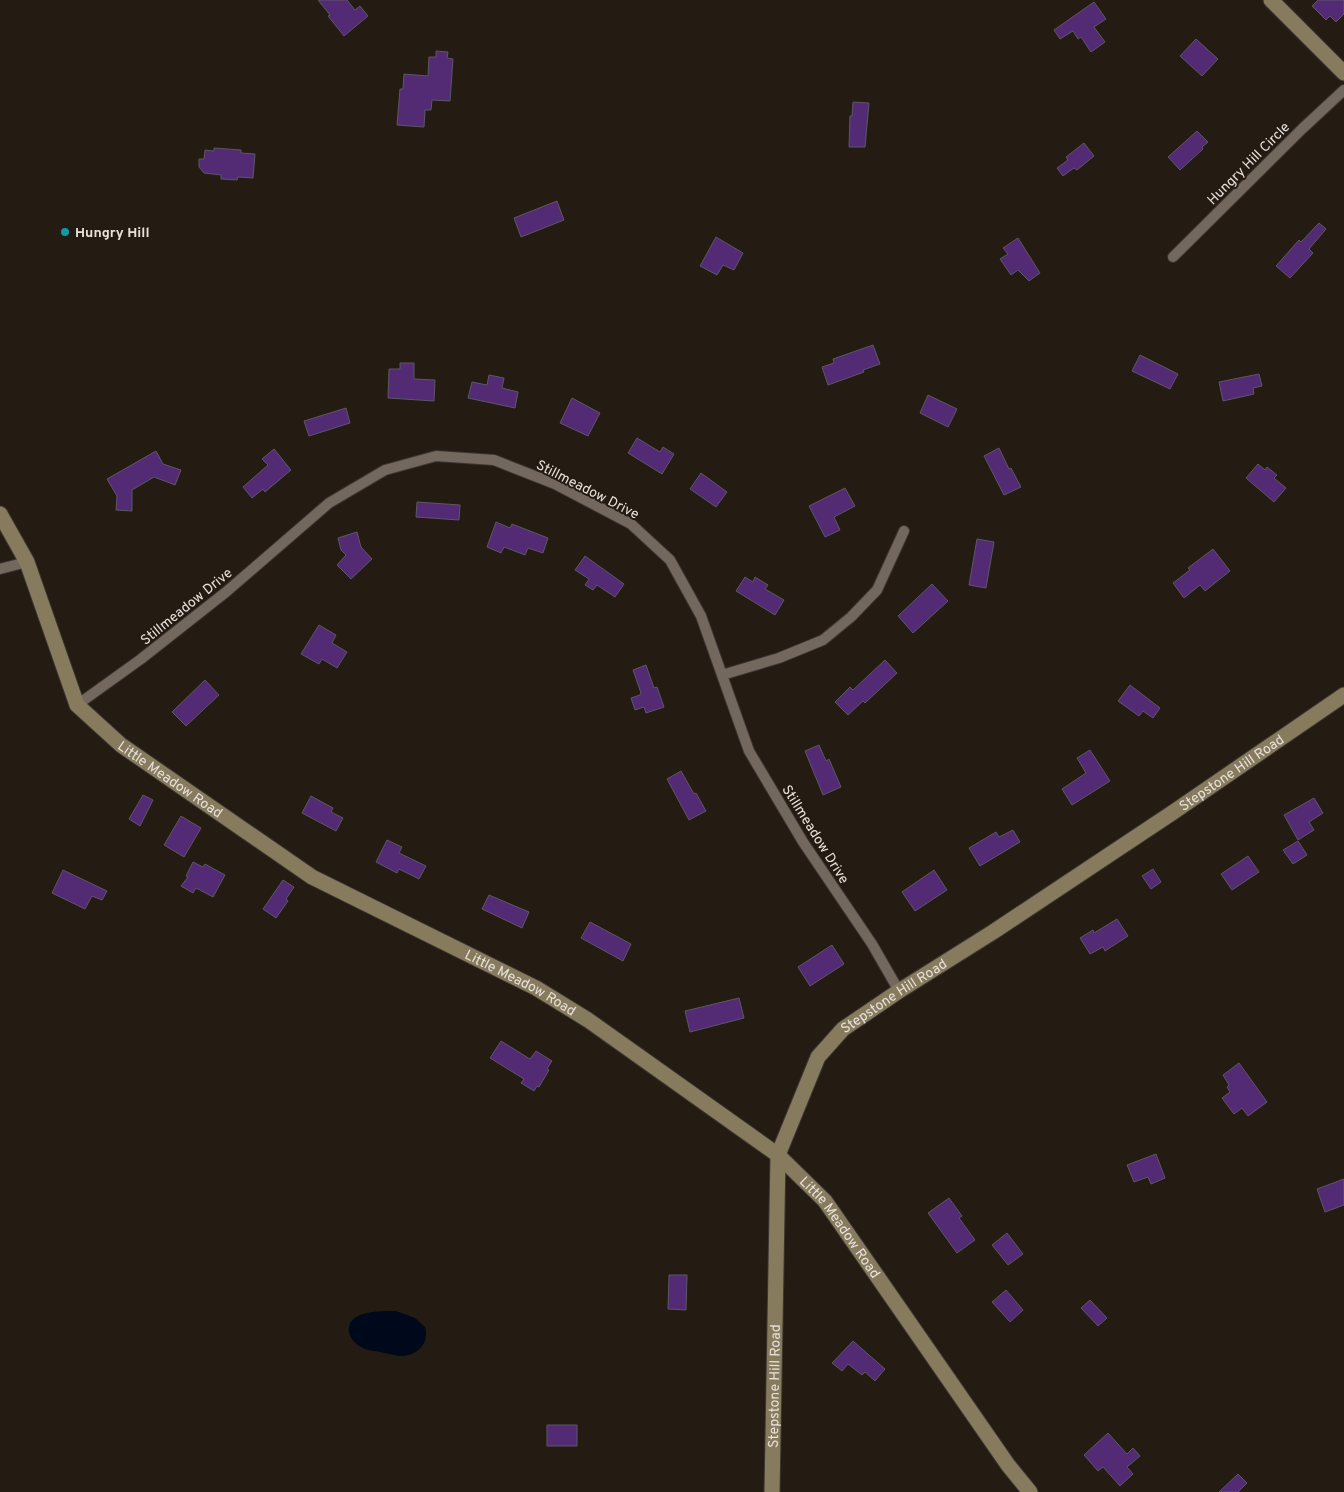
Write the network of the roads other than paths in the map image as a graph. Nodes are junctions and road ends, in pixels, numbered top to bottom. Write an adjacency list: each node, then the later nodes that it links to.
1 (1271, 0): 2 (street)
2 (1344, 73)
3 (1344, 90): 4 (street, Hungry Hill Circle)
4 (1173, 258)
5 (0, 514): 7 (street, Little Meadow Road)
6 (904, 531): 9 (street)
7 (27, 562): 8 (street); 11 (street, Little Meadow Road)
8 (0, 569)
9 (722, 675): 11 (street, Stillmeadow Drive); 12 (street, Stillmeadow Drive)
10 (1344, 695): 12 (street, Stepstone Hill Road)
11 (77, 705): 13 (street, Little Meadow Road)
12 (899, 991): 13 (street, Stepstone Hill Road)
13 (778, 1155): 14 (street, Stepstone Hill Road); 15 (street, Little Meadow Road)
14 (772, 1492)
15 (1030, 1492)

